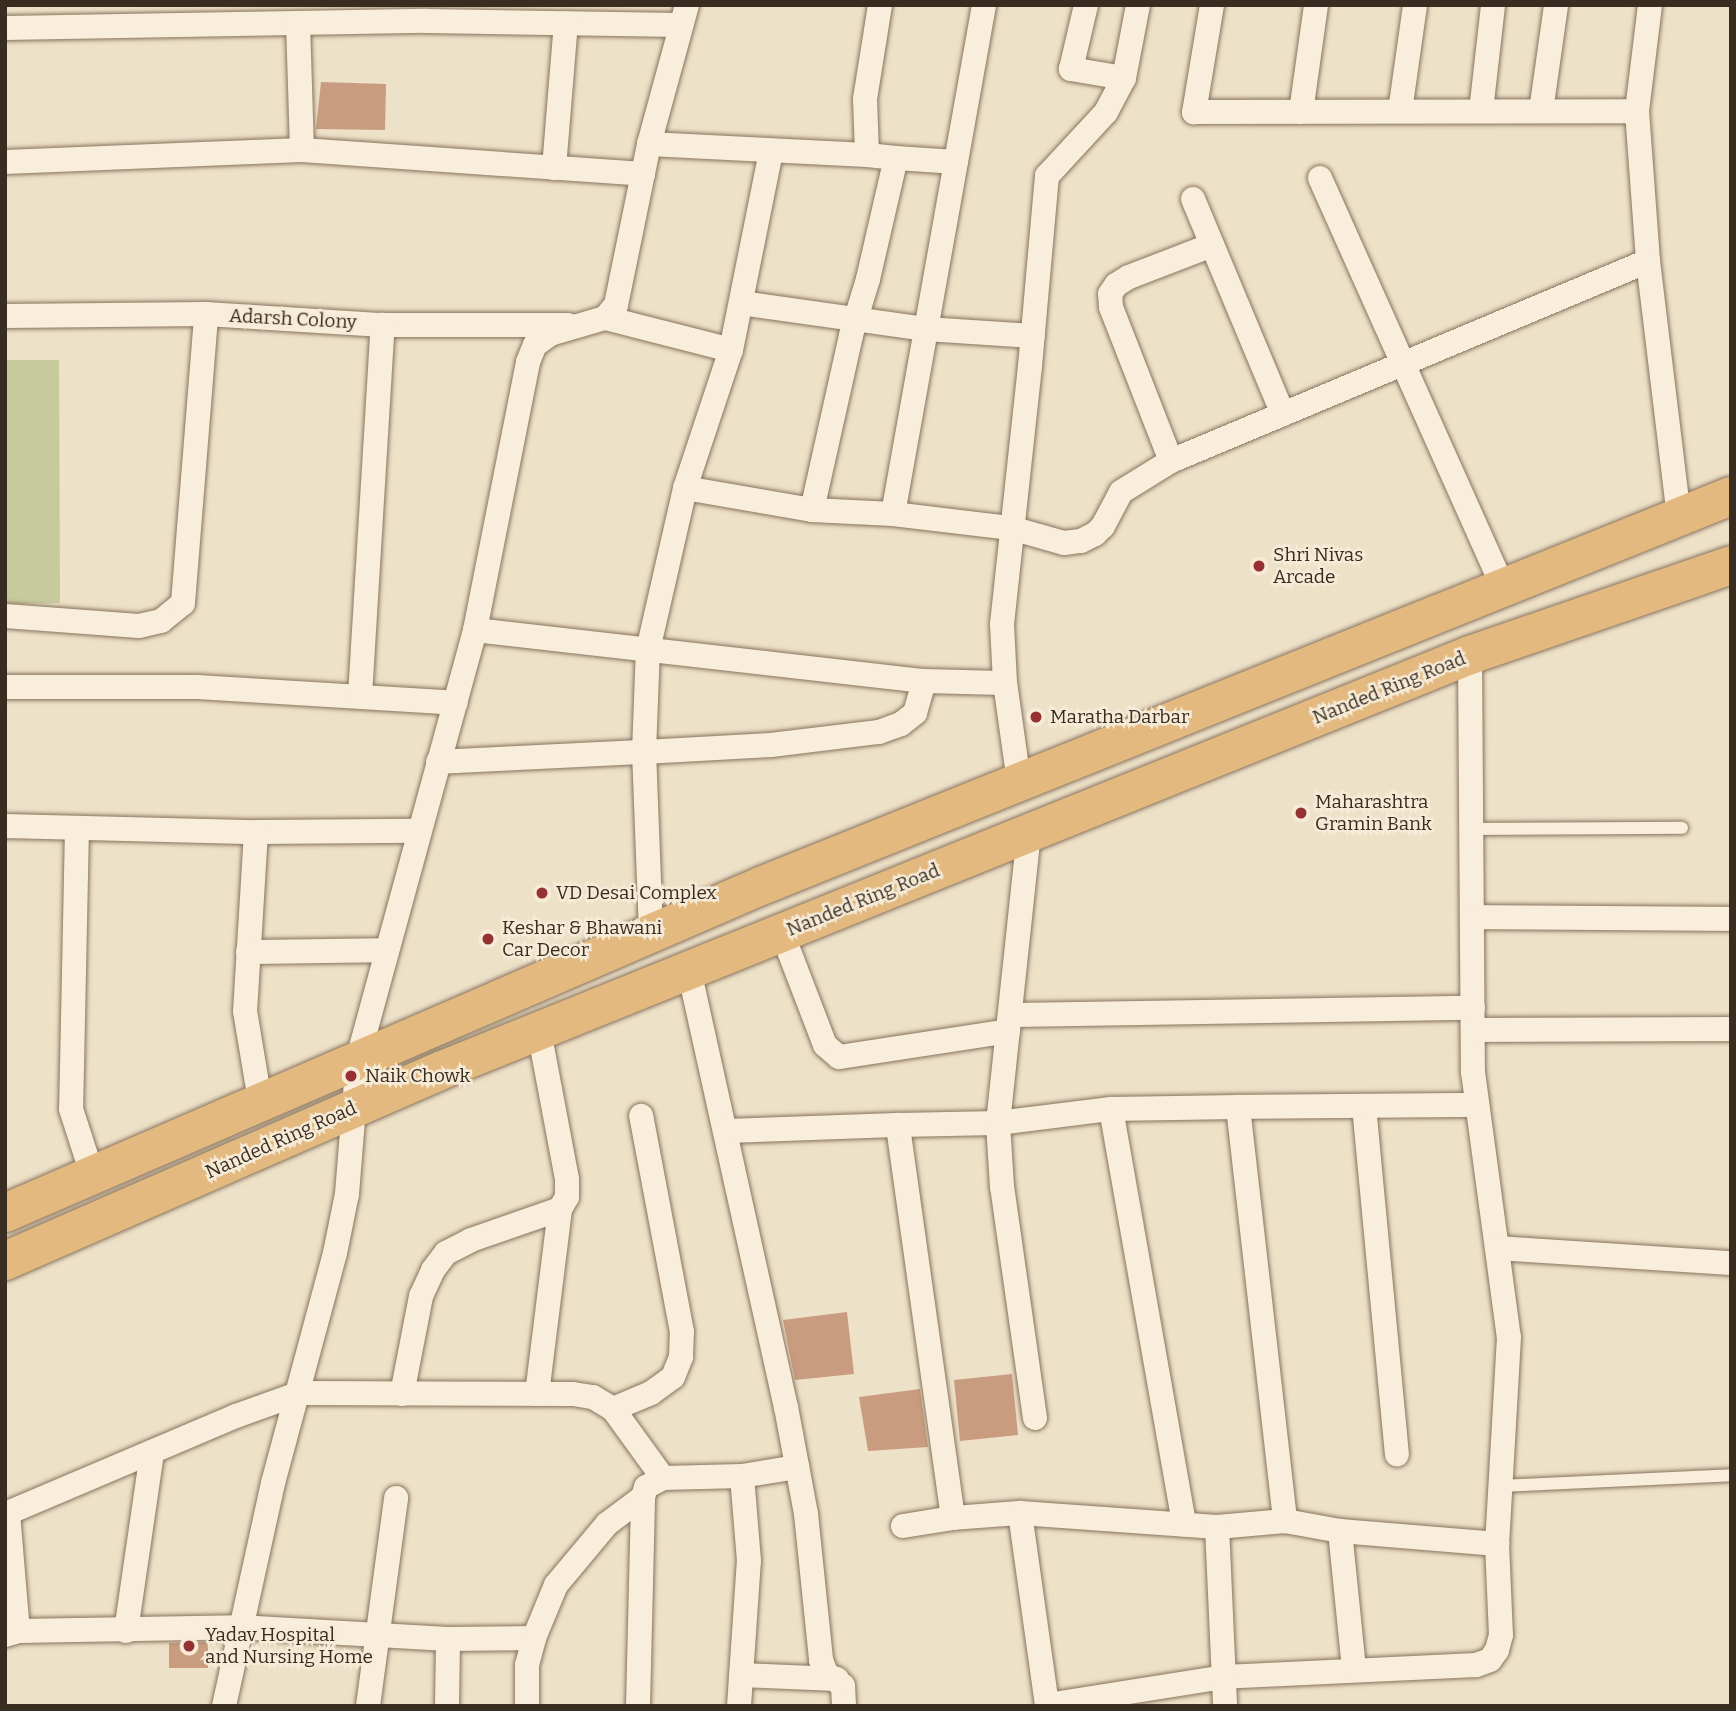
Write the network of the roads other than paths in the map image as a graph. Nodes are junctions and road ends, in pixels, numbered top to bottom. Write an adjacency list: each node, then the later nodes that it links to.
1 (880, 5): 24 (street)
2 (984, 5): 27 (street)
3 (1086, 5): 15 (street)
4 (1138, 5): 15 (street)
5 (1212, 5): 20 (street)
6 (1316, 5): 20 (street)
7 (1415, 5): 16 (street)
8 (1493, 5): 17 (street)
9 (1556, 5): 18 (street)
10 (1650, 5): 19 (street)
11 (684, 15): 13 (street); 21 (street)
12 (298, 23): 13 (street); 14 (street); 22 (street)
13 (566, 23): 28 (street)
14 (5, 28)
15 (1124, 78): 41 (street)
16 (1401, 111): 17 (street); 20 (street)
17 (1481, 111): 18 (street)
18 (1541, 111): 19 (street)
19 (1637, 111): 33 (street)
20 (1301, 112)
21 (649, 145): 23 (street); 29 (street)
22 (302, 150): 26 (street); 28 (street)
23 (771, 150): 24 (street); 34 (street)
24 (866, 155): 25 (street)
25 (896, 158): 27 (street); 37 (street)
26 (5, 162)
27 (956, 162): 40 (street)
28 (554, 168): 29 (street)
29 (643, 174): 38 (street)
30 (1320, 178): 43 (street)
31 (1193, 199): 32 (street)
32 (1212, 245): 44 (street); 45 (street)
33 (1648, 261): 43 (street); 50 (street)
34 (741, 303): 37 (street); 42 (street)
35 (206, 314): 36 (street, Adarsh Colony); 39 (street, Adarsh Colony); 55 (street)
36 (5, 316)
37 (856, 320): 40 (street); 48 (street)
38 (593, 321): 39 (street, Adarsh Colony); 42 (street, Adarsh Colony); 56 (street)
39 (383, 325): 62 (street)
40 (926, 329): 41 (street); 49 (street)
41 (1033, 336): 51 (street)
42 (731, 350): 46 (street)
43 (1403, 364): 44 (street); 54 (street)
44 (1283, 414): 45 (street)
45 (1171, 461): 51 (street)
46 (685, 488): 48 (street); 57 (street)
47 (1731, 496): 50 (highway)
48 (812, 510): 49 (street)
49 (893, 514): 51 (street)
50 (1679, 517): 54 (highway)
51 (1011, 528): 60 (street)
52 (1730, 565): 53 (street); 58 (highway, Nanded Ring Road)
53 (1731, 573)
54 (1503, 587): 66 (highway)
55 (5, 616)
56 (475, 630): 57 (street); 63 (street)
57 (648, 650): 59 (street); 64 (street)
58 (1470, 655): 70 (street); 73 (highway, Nanded Ring Road)
59 (924, 681): 60 (street); 64 (street)
60 (1005, 683): 66 (street)
61 (5, 687): 62 (street)
62 (360, 696): 63 (street)
63 (456, 703): 65 (street)
64 (644, 752): 65 (street); 76 (street)
65 (438, 762): 71 (street)
66 (1019, 782): 76 (highway)
67 (5, 826): 68 (street)
68 (77, 828): 72 (street); 96 (street)
69 (1682, 828): 70 (lane)
70 (1471, 829): 74 (street)
71 (418, 831): 72 (street); 78 (street)
72 (256, 832): 79 (street)
73 (1029, 833): 77 (highway, Nanded Ring Road); 82 (street)
74 (1472, 916): 75 (street); 81 (street)
75 (1731, 919)
76 (651, 933): 85 (highway)
77 (782, 933): 80 (highway, Nanded Ring Road); 82 (street)
78 (387, 950): 79 (street); 85 (street)
79 (248, 952): 86 (street)
80 (689, 970): 84 (highway, Nanded Ring Road); 95 (street)
81 (1473, 1019): 82 (street); 83 (street); 87 (street)
82 (1009, 1023): 93 (street)
83 (1731, 1029)
84 (539, 1031): 90 (highway, Nanded Ring Road); 97 (street)
85 (358, 1058): 86 (highway); 90 (street)
86 (260, 1101): 96 (highway)
87 (1478, 1105): 88 (street); 99 (street)
88 (1364, 1106): 89 (street); 108 (street)
89 (1238, 1107): 91 (street); 119 (street)
90 (355, 1108): 100 (highway, Nanded Ring Road); 102 (street)
91 (1111, 1109): 93 (street); 120 (street)
92 (641, 1116): 105 (street)
93 (998, 1123): 94 (street); 106 (street)
94 (898, 1125): 95 (street); 118 (street)
95 (725, 1131): 109 (street)
96 (92, 1174): 98 (highway)
97 (560, 1209): 103 (street); 104 (street)
98 (5, 1213)
99 (1497, 1248): 101 (street); 113 (street)
100 (5, 1261)
101 (1731, 1263)
102 (300, 1393): 103 (street); 107 (street); 125 (street)
103 (402, 1394): 104 (street)
104 (537, 1394): 105 (street)
105 (613, 1409): 112 (street)
106 (1035, 1418)
107 (152, 1452): 117 (street); 126 (street)
108 (1397, 1454)
109 (797, 1467): 111 (street); 134 (street)
110 (1731, 1475): 113 (lane)
111 (742, 1476): 112 (street); 132 (street)
112 (663, 1478): 114 (street)
113 (1501, 1486): 124 (street)
114 (643, 1497): 129 (street); 139 (street)
115 (396, 1498): 128 (street)
116 (1020, 1513): 118 (street); 120 (street); 142 (street)
117 (7, 1514): 127 (street)
118 (953, 1518): 121 (street)
119 (1285, 1521): 122 (street); 123 (street)
120 (1184, 1525): 122 (street)
121 (903, 1526)
122 (1217, 1527): 133 (street)
123 (1340, 1531): 124 (street); 131 (street)
124 (1497, 1544): 131 (street)
125 (239, 1627): 126 (street); 128 (street); 135 (street)
126 (125, 1632): 127 (street)
127 (12, 1633)
128 (378, 1636): 130 (street); 136 (street)
129 (534, 1638): 130 (street); 138 (street)
130 (448, 1639): 137 (street)
131 (1354, 1669): 133 (street)
132 (741, 1675): 134 (street); 140 (street)
133 (1224, 1677): 142 (street); 143 (street)
134 (837, 1679): 141 (street)
135 (224, 1706)
136 (368, 1706)
137 (447, 1706)
138 (527, 1706)
139 (638, 1706)
140 (740, 1706)
141 (844, 1706)
142 (1047, 1706)
143 (1225, 1706)

